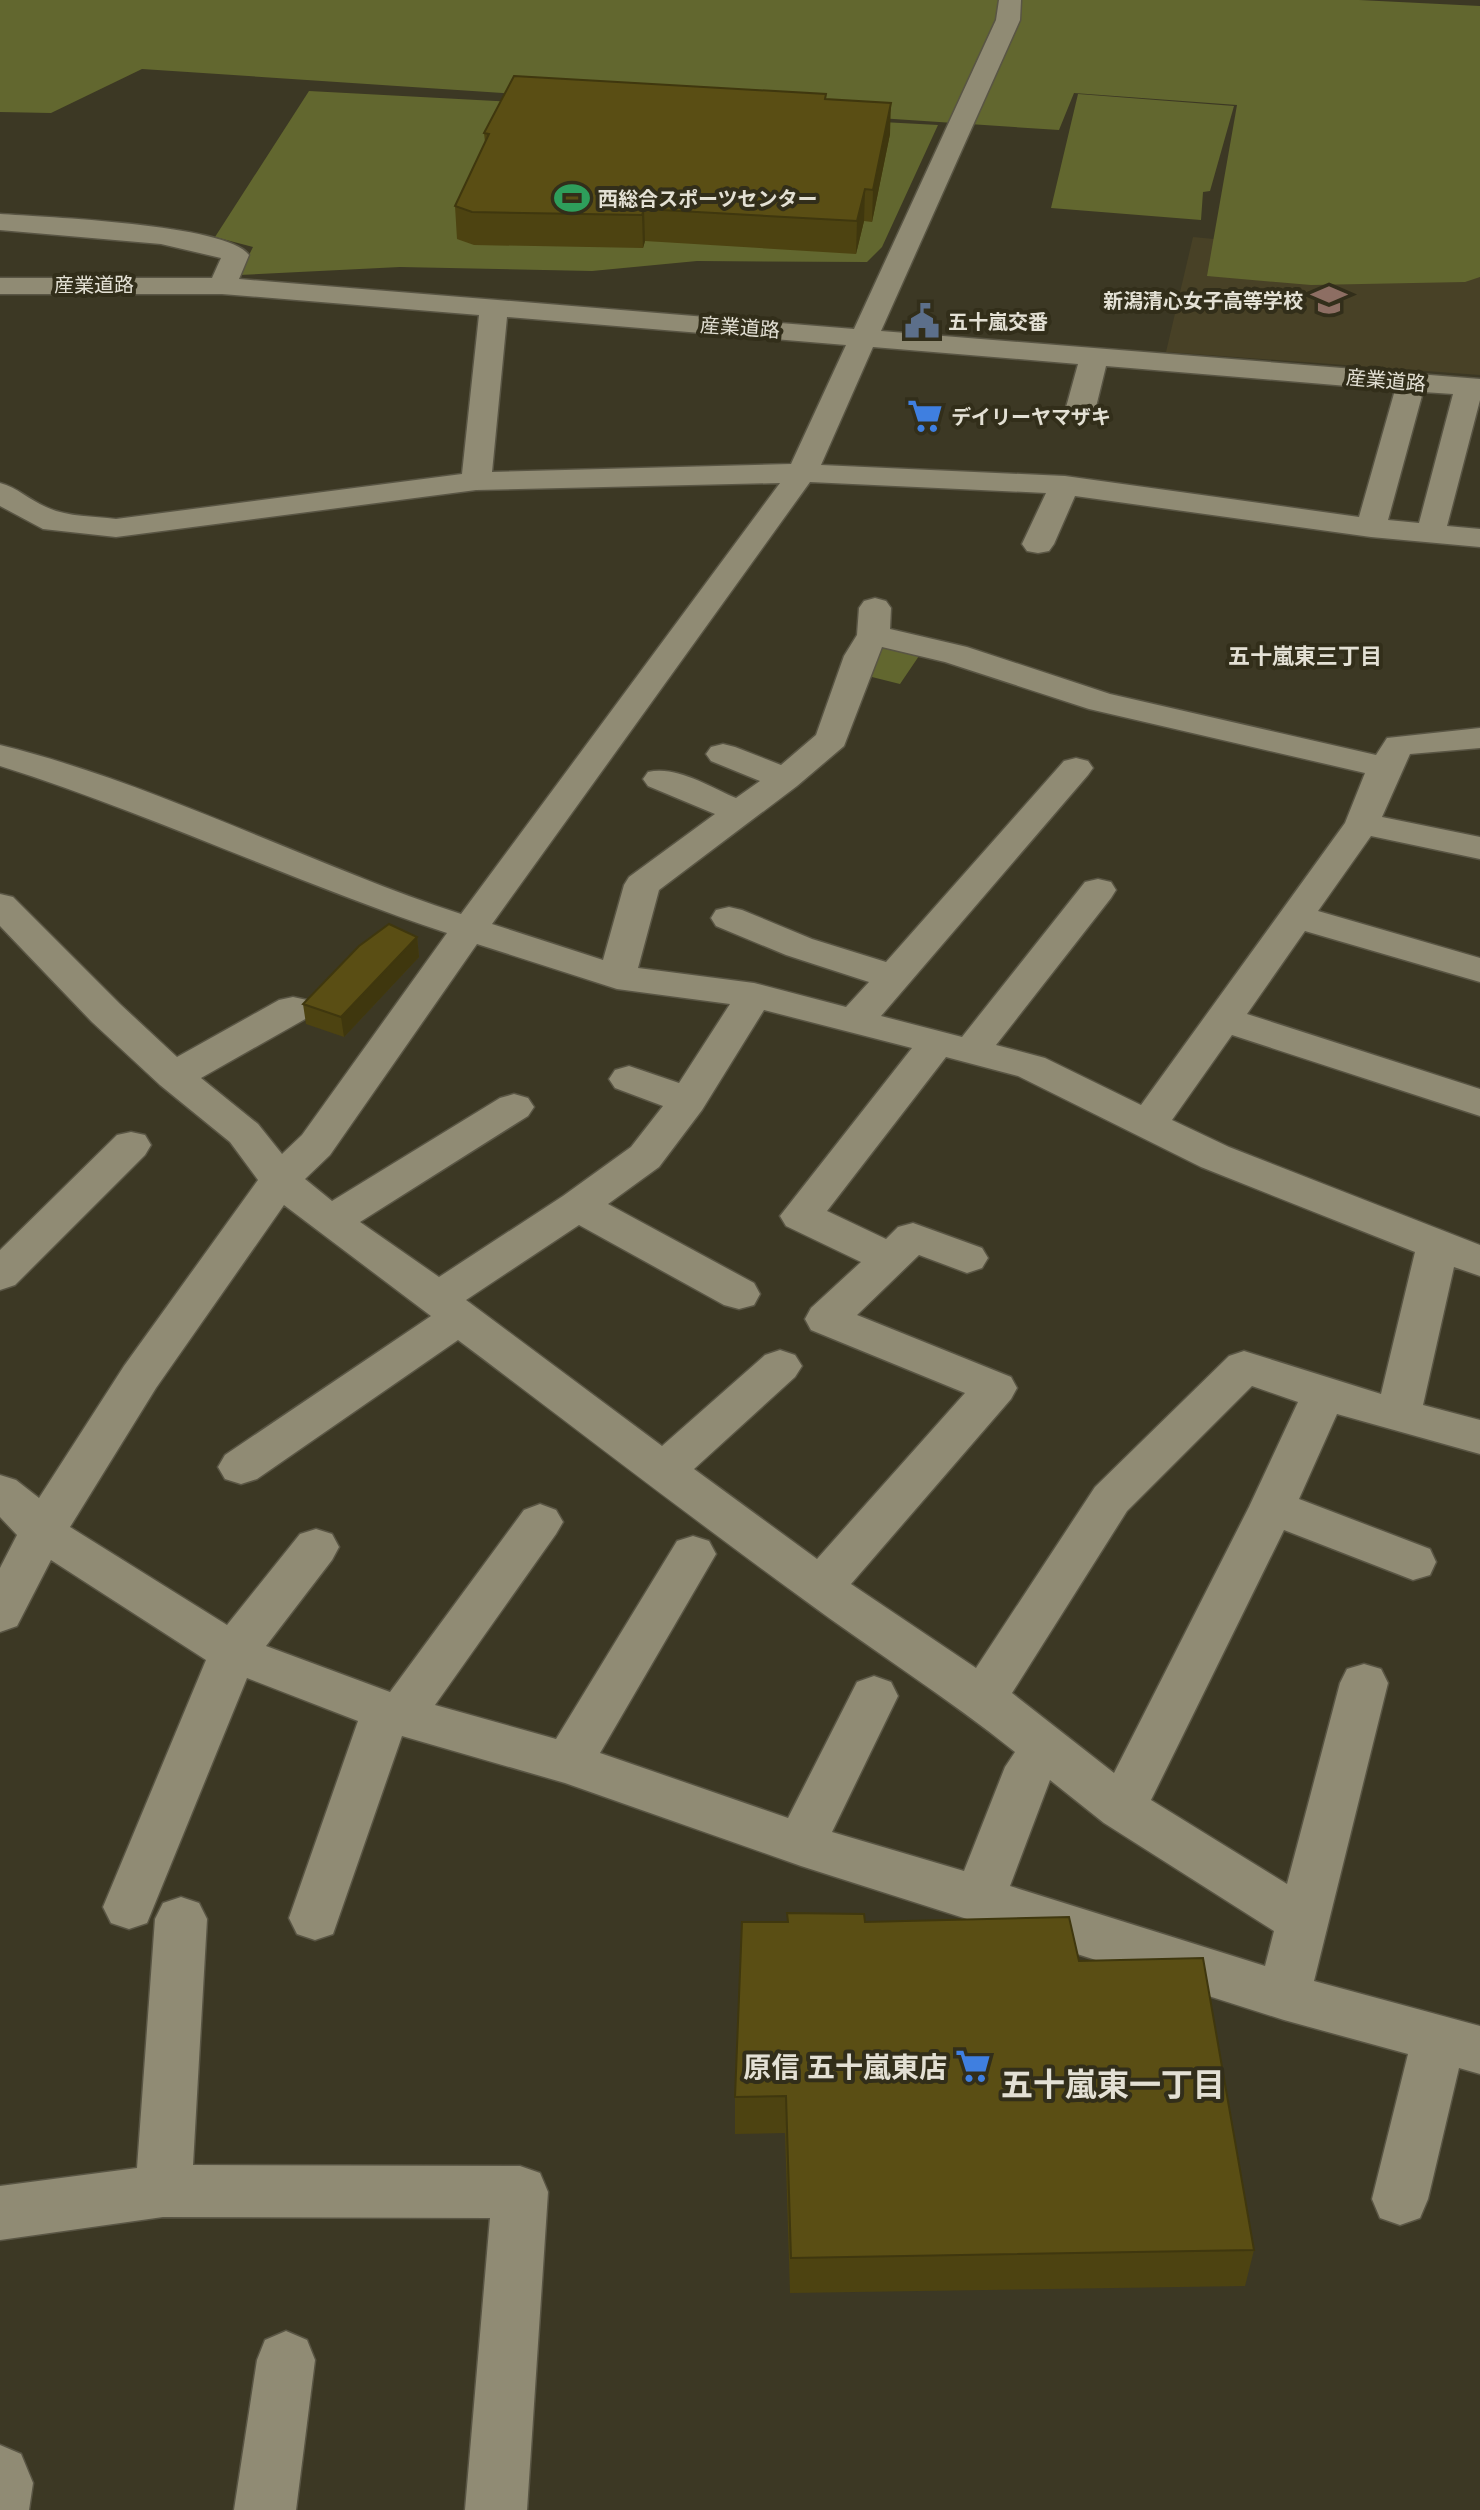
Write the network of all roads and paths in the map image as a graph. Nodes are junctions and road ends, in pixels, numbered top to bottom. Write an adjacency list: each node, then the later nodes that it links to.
1 (1010, 0): 6 (street)
2 (0, 222): 4 (street)
3 (0, 286): 4 (street, 産業道路)
4 (222, 286): 5 (street, 産業道路)
5 (494, 308): 6 (street, 産業道路); 12 (street)
6 (864, 336): 7 (street, 産業道路); 11 (street)
7 (1095, 355): 8 (street, 産業道路); 10 (street)
8 (1411, 382): 9 (street, 産業道路); 16 (street)
9 (1474, 387): 15 (street)
10 (1080, 411)
11 (802, 473): 12 (street); 13 (street); 33 (street)
12 (476, 481): 14 (street)
13 (1065, 485): 16 (street); 18 (street)
14 (0, 492)
15 (1434, 522)
16 (1371, 528): 17 (street)
17 (1480, 538)
18 (1038, 544)
19 (1480, 738): 22 (street)
20 (723, 754): 25 (street)
21 (0, 755): 33 (street)
22 (1385, 767): 25 (street); 27 (street)
23 (1076, 768): 36 (street)
24 (660, 779): 26 (street)
25 (785, 779): 26 (street)
26 (739, 812): 35 (street)
27 (1362, 824): 28 (street); 31 (street)
28 (1480, 848)
29 (1098, 890): 41 (street)
30 (0, 905): 42 (street)
31 (1297, 917): 34 (street); 39 (street)
32 (729, 918): 36 (street)
33 (469, 929): 35 (street); 49 (street)
34 (1480, 970)
35 (617, 977): 37 (street)
36 (894, 977): 40 (street)
37 (754, 995): 40 (street); 44 (street)
38 (293, 1009): 42 (street)
39 (1223, 1019): 45 (street); 47 (street)
40 (855, 1021): 41 (street)
41 (954, 1047): 47 (street); 54 (street)
42 (174, 1076): 49 (street)
43 (629, 1079): 44 (street)
44 (688, 1101): 50 (street)
45 (1480, 1103)
46 (514, 1107): 51 (street)
47 (1149, 1123): 52 (street)
48 (131, 1145): 56 (street)
49 (280, 1180): 51 (street); 68 (street)
50 (578, 1206): 57 (street); 58 (street)
51 (330, 1221): 58 (street)
52 (1438, 1245): 55 (street); 61 (street)
53 (967, 1258): 54 (street)
54 (892, 1259): 72 (street)
55 (1480, 1261)
56 (0, 1275)
57 (739, 1294)
58 (448, 1308): 63 (street); 64 (street)
59 (780, 1366): 64 (street)
60 (1324, 1394): 61 (street); 66 (street); 77 (street)
61 (1399, 1413): 62 (street)
62 (1480, 1437)
63 (241, 1467)
64 (662, 1472): 72 (street)
65 (0, 1492): 68 (street)
66 (1272, 1507): 71 (street); 81 (street)
67 (540, 1522): 78 (street)
68 (42, 1532): 73 (street); 74 (street)
69 (316, 1547): 74 (street)
70 (693, 1554): 79 (street)
71 (1413, 1562)
72 (820, 1587): 77 (street)
73 (0, 1613)
74 (233, 1653): 78 (street); 84 (street)
75 (1364, 1683): 87 (street)
76 (874, 1696): 82 (street)
77 (983, 1698): 81 (street)
78 (394, 1713): 79 (street); 85 (street)
79 (568, 1763): 82 (street)
80 (1030, 1767): 83 (street)
81 (1122, 1808): 87 (street)
82 (801, 1844): 83 (street)
83 (979, 1898): 88 (street)
84 (129, 1907)
85 (315, 1918)
86 (181, 1919): 90 (street)
87 (1303, 1921): 88 (street)
88 (1284, 1996): 89 (street)
89 (1459, 2044): 91 (street)
90 (163, 2191): 92 (street); 97 (street)
91 (1400, 2199)
92 (0, 2213)
93 (286, 2360): 96 (street)
94 (0, 2475): 95 (street)
95 (0, 2507)
96 (265, 2510)
97 (496, 2510)

